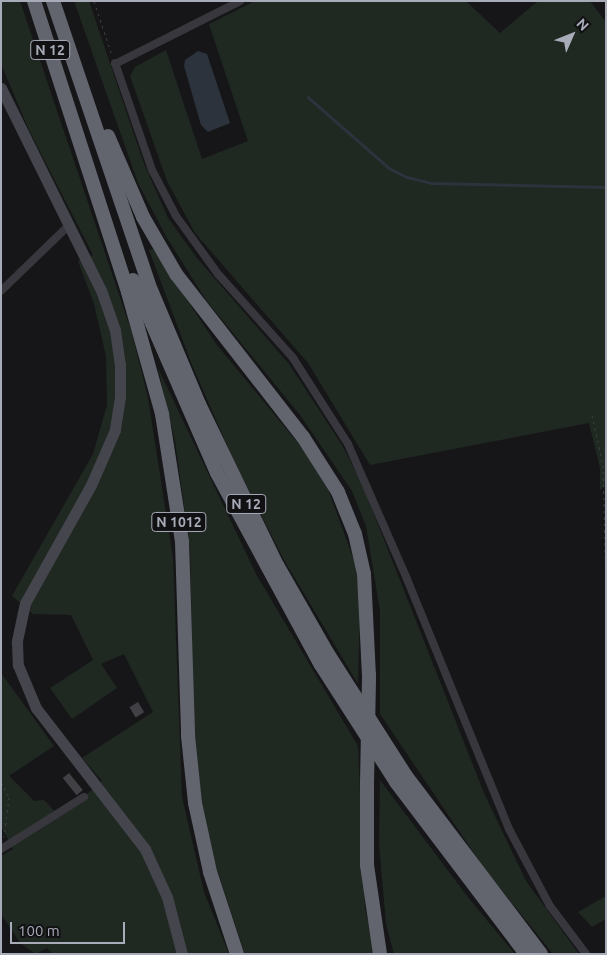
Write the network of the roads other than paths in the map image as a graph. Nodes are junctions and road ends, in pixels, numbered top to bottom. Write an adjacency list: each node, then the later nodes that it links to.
1 (34, 1): 6 (highway, N 12)
2 (53, 1): 15 (highway, N 12)
3 (62, 1): 13 (highway, bridge)
4 (240, 1): 16 (street)
5 (1, 88): 7 (street)
6 (67, 98): 12 (highway, N 1012); 14 (highway, N 12)
7 (68, 226): 8 (street); 11 (street)
8 (1, 290)
9 (84, 797): 10 (street)
10 (1, 849)
11 (182, 954)
12 (237, 954)
13 (380, 954)
14 (526, 954)
15 (541, 954)
16 (586, 954)

